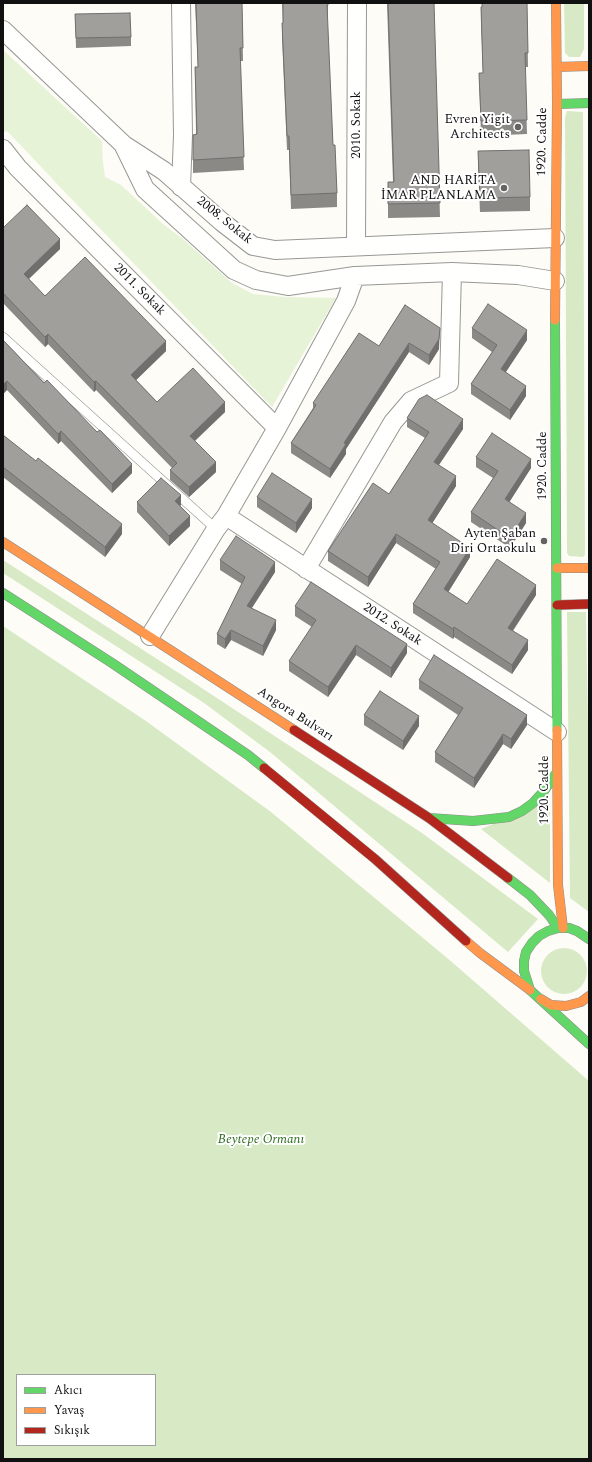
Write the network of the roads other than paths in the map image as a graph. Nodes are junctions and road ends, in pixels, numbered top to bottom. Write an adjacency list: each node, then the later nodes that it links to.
1 (181, 3): 11 (street)
2 (357, 3): 13 (street, 2010. Sokak)
3 (556, 3): 6 (main road, 1920. Cadde)
4 (3, 30): 9 (street, 2008. Sokak)
5 (589, 66): 6 (main road)
6 (556, 67): 8 (main road, 1920. Cadde)
7 (589, 103): 8 (main road)
8 (556, 104): 12 (main road, 1920. Cadde)
9 (124, 145): 11 (street, 2008. Sokak); 15 (street)
10 (3, 149): 18 (street, 2011. Sokak)
11 (182, 187): 13 (street, 2008. Sokak)
12 (555, 238): 13 (street, 2008. Sokak); 16 (main road, 1920. Cadde)
13 (356, 246)
14 (452, 272): 15 (street); 16 (street); 23 (street)
15 (355, 276): 18 (street)
16 (555, 281): 21 (main road, 1920. Cadde)
17 (3, 337): 19 (lane)
18 (277, 428): 19 (street)
19 (221, 523): 23 (street, 2012. Sokak); 27 (street)
20 (3, 542): 27 (main road, Angora Bulvarı)
21 (557, 568): 22 (main road); 26 (main road, 1920. Cadde)
22 (589, 568)
23 (306, 569): 28 (street, 2012. Sokak)
24 (3, 593): 33 (main road)
25 (589, 604): 26 (main road)
26 (557, 605): 28 (main road, 1920. Cadde)
27 (150, 636): 30 (main road, Angora Bulvarı)
28 (557, 732): 29 (main road, 1920. Cadde)
29 (557, 772): 30 (main road); 31 (main road, 1920. Cadde)
30 (429, 818): 31 (main road, Angora Bulvarı)
31 (561, 928): 32 (main road); 33 (main road)
32 (589, 938)
33 (530, 990): 35 (main road)
34 (589, 996): 35 (main road)
35 (538, 998): 36 (main road)
36 (589, 1044)

